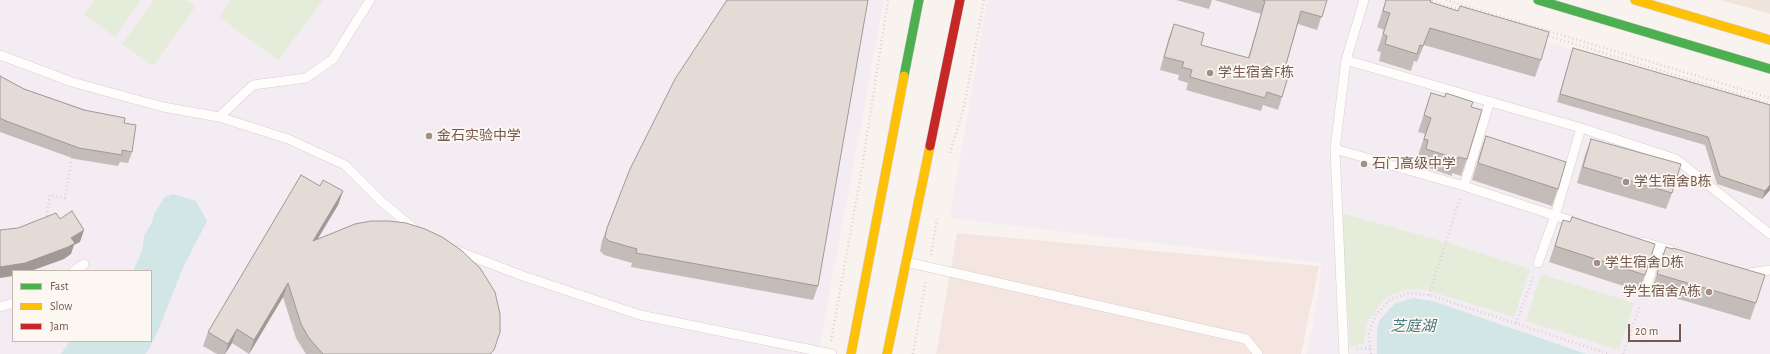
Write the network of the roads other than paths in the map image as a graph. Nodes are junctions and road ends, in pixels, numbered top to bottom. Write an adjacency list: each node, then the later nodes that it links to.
1 (370, 0): 12 (lane)
2 (919, 0): 34 (main road)
3 (960, 0): 24 (main road)
4 (1364, 0): 9 (lane)
5 (1538, 0): 10 (main road)
6 (1635, 0): 7 (main road)
7 (1770, 40)
8 (0, 55): 12 (lane)
9 (1346, 60): 11 (lane); 14 (lane)
10 (1770, 69)
11 (1490, 101): 13 (lane); 15 (lane)
12 (219, 117): 19 (lane)
13 (1581, 128): 16 (lane); 18 (lane)
14 (1335, 149): 15 (lane); 37 (lane)
15 (1464, 186): 16 (lane)
16 (1555, 216): 17 (lane); 25 (lane)
17 (1592, 227)
18 (1770, 234)
19 (426, 239)
20 (1637, 240): 22 (lane)
21 (448, 247): 33 (lane)
22 (1659, 247): 23 (lane); 30 (lane)
23 (1688, 256)
24 (906, 262): 35 (main road); 36 (lane)
25 (1538, 263)
26 (84, 264): 27 (lane)
27 (75, 270)
28 (1770, 270): 29 (lane)
29 (1738, 272)
30 (1644, 294)
31 (12, 303): 32 (lane)
32 (0, 307)
33 (832, 354)
34 (851, 354)
35 (887, 354)
36 (1258, 354)
37 (1344, 354)

